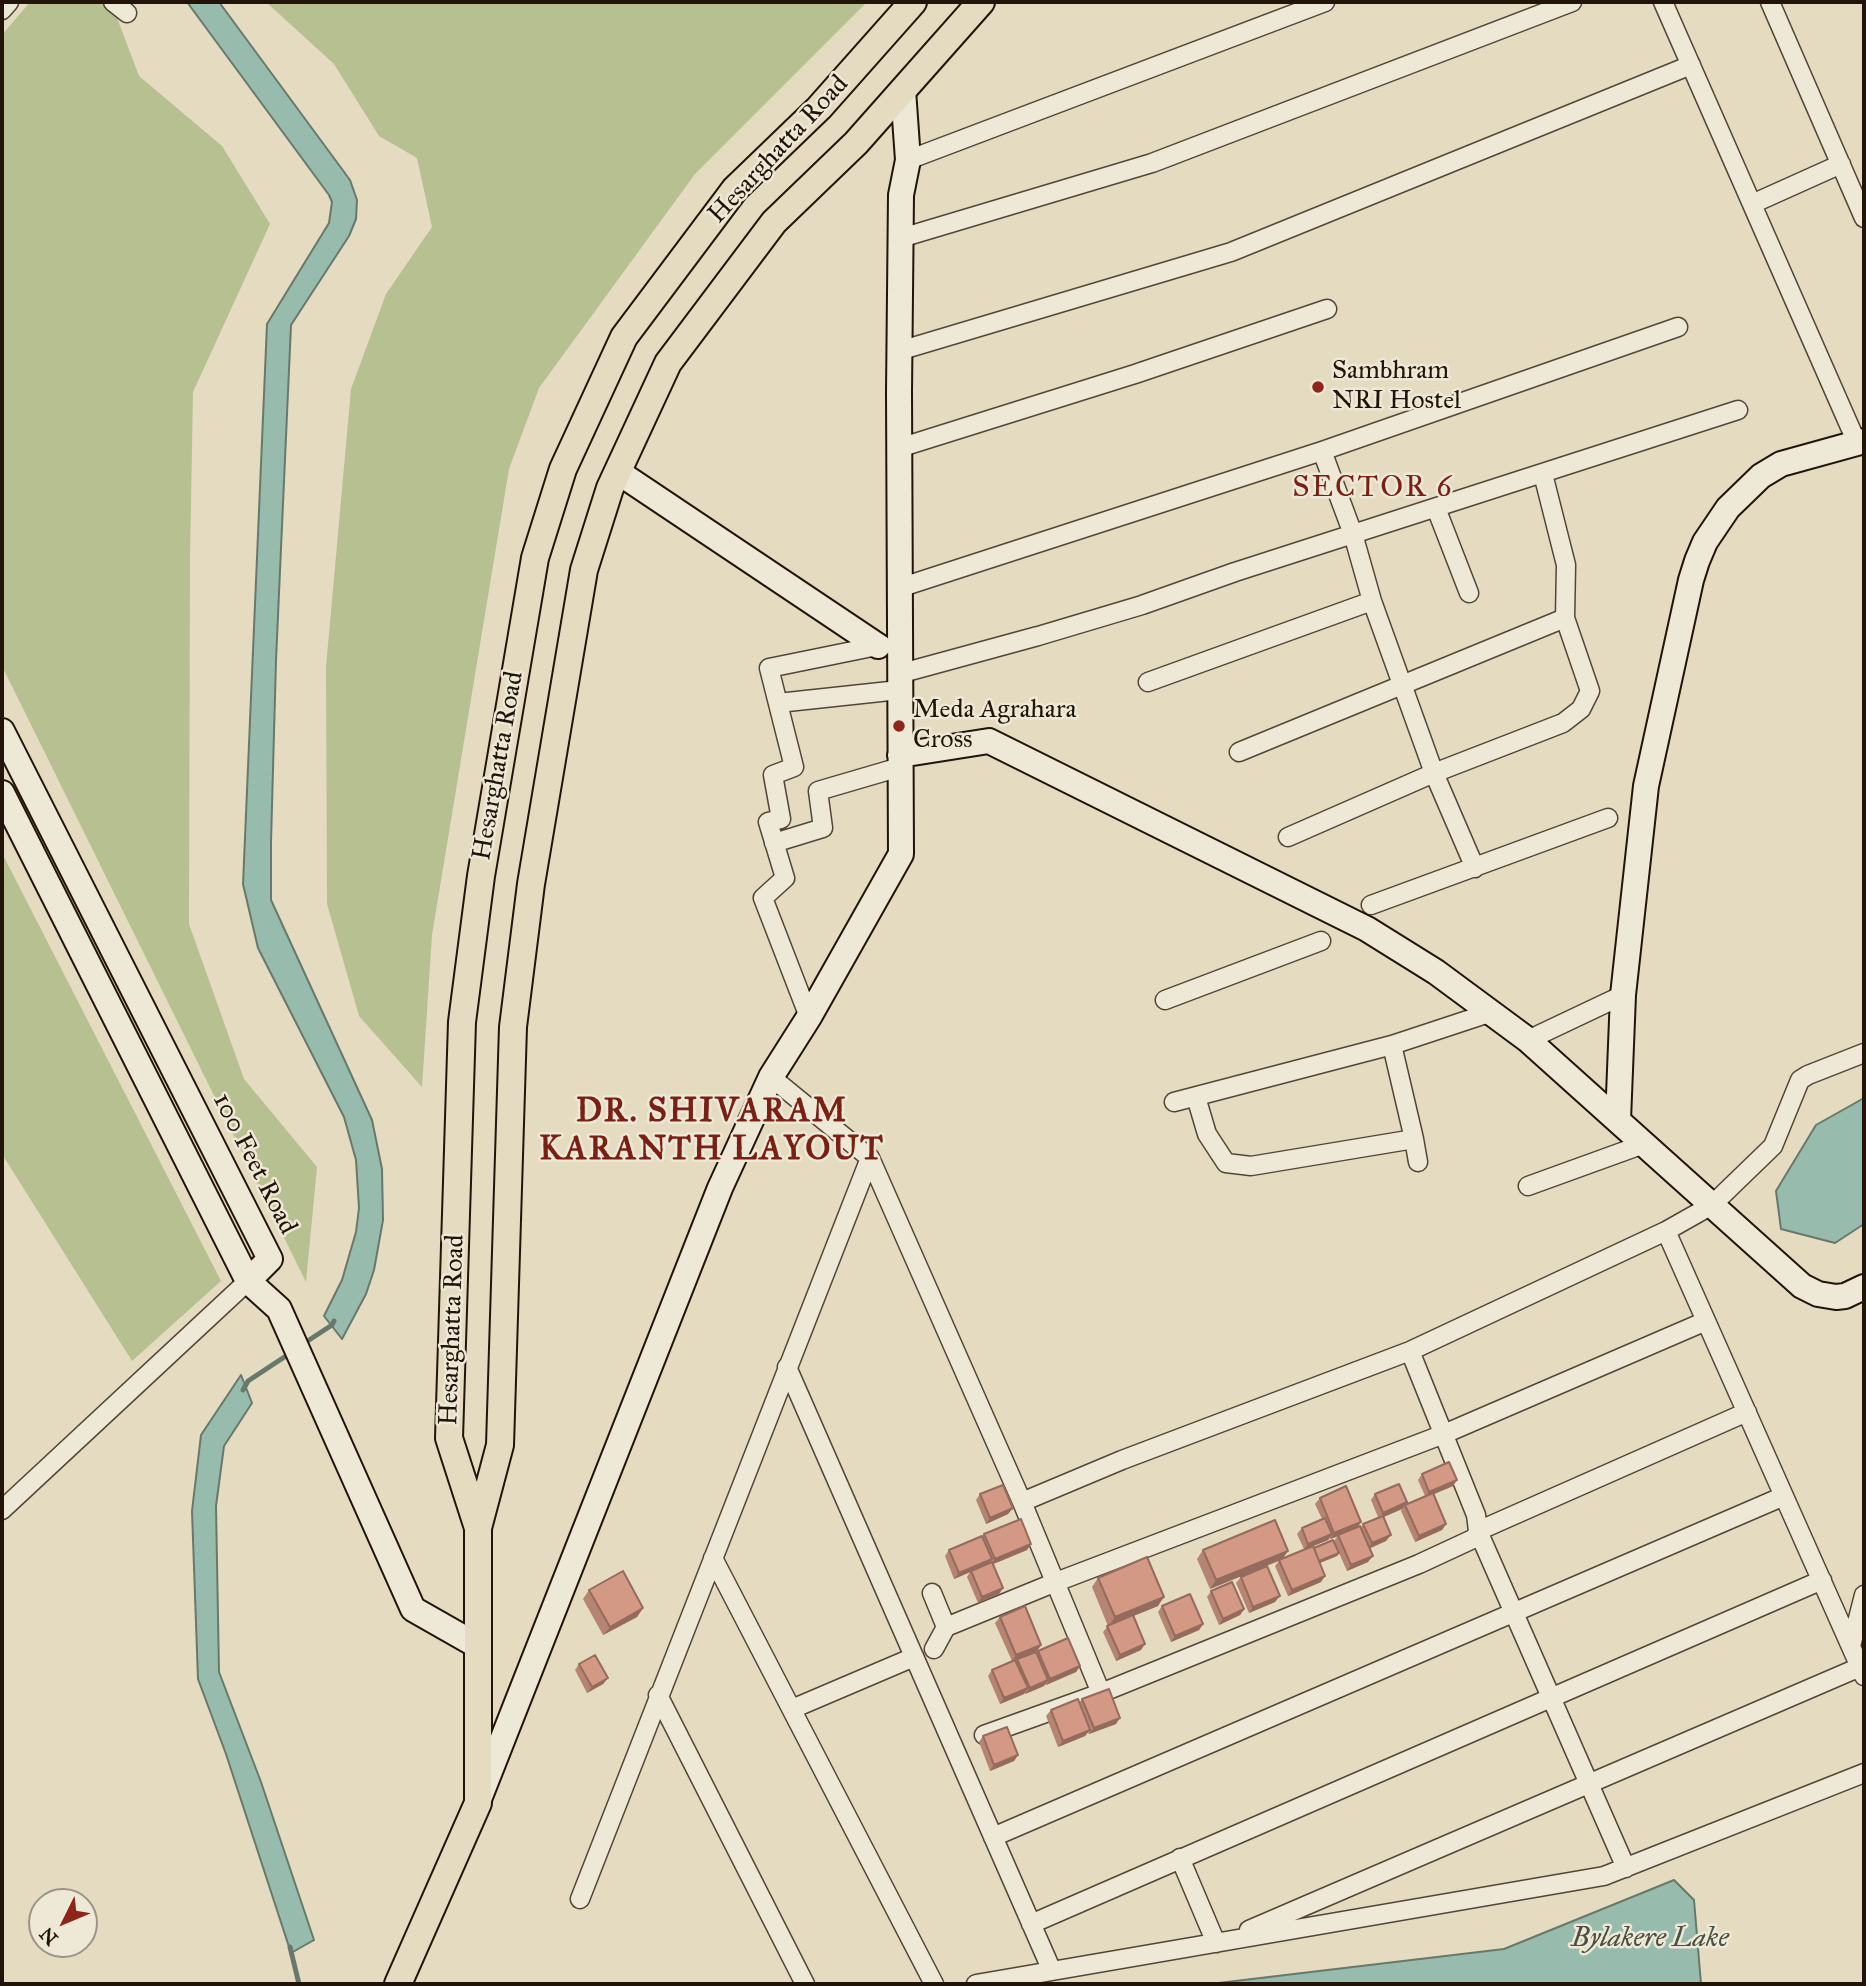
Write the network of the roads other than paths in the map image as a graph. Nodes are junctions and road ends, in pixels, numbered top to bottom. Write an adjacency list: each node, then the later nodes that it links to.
1 (9, 2): 8 (street)
2 (913, 2): 75 (main road, Hesarghatta Road)
3 (981, 2): 10 (main road, Hesarghatta Road)
4 (1325, 2): 11 (street)
5 (1572, 2): 15 (street)
6 (1663, 2): 9 (street)
7 (1770, 2): 12 (street)
8 (2, 10)
9 (1691, 65): 13 (street); 18 (street)
10 (903, 90): 11 (main road); 23 (main road, Hesarghatta Road)
11 (908, 160): 15 (main road)
12 (1841, 164): 13 (street); 14 (street)
13 (1752, 204): 20 (street)
14 (1864, 218)
15 (901, 238): 18 (main road)
16 (1326, 309): 21 (street)
17 (1678, 327): 22 (street)
18 (899, 351): 21 (main road)
19 (1738, 410): 24 (street)
20 (1861, 442): 47 (main road)
21 (899, 448): 27 (main road)
22 (1322, 451): 26 (street); 27 (street)
23 (618, 472): 31 (main road); 75 (main road, Hesarghatta Road)
24 (1543, 474): 25 (street); 30 (street)
25 (1436, 508): 26 (street); 28 (street)
26 (1353, 534): 29 (street); 32 (street)
27 (899, 588): 31 (main road)
28 (1469, 593)
29 (1372, 601): 33 (street); 34 (street)
30 (1565, 618): 34 (street); 39 (street)
31 (888, 644): 32 (main road); 35 (street)
32 (899, 679): 35 (street); 38 (main road)
33 (1147, 682)
34 (1402, 684): 37 (street); 39 (street)
35 (778, 703): 43 (street)
36 (2, 731): 65 (main road, 100 Feet Road)
37 (1239, 752)
38 (900, 761): 43 (street); 49 (main road); 50 (main road)
39 (1434, 774): 42 (street); 44 (street)
40 (2, 793): 65 (main road)
41 (1608, 818): 44 (street)
42 (1288, 837)
43 (774, 843): 50 (street)
44 (1475, 868): 45 (street)
45 (1371, 905)
46 (1321, 941): 48 (street)
47 (1623, 995): 51 (street); 57 (main road)
48 (1165, 1000)
49 (1492, 1012): 51 (main road); 52 (street)
50 (809, 1017): 54 (main road)
51 (1528, 1040): 57 (main road)
52 (1392, 1045): 55 (street); 58 (street)
53 (1864, 1053): 63 (street)
54 (771, 1077): 60 (street); 96 (main road)
55 (1196, 1097): 56 (street); 58 (street)
56 (1174, 1102)
57 (1618, 1121): 59 (main road)
58 (1413, 1139): 61 (street)
59 (1644, 1144): 62 (street); 63 (main road)
60 (870, 1158): 69 (street); 73 (street)
61 (1418, 1162)
62 (1528, 1186)
63 (1712, 1205): 64 (street); 66 (main road)
64 (1666, 1231): 67 (street); 68 (street)
65 (248, 1281): 74 (street); 84 (main road)
66 (1864, 1287)
67 (1706, 1321): 70 (street); 71 (street)
68 (1410, 1351): 71 (street); 73 (street)
69 (787, 1367): 77 (street); 87 (street)
70 (1747, 1412): 72 (street); 76 (street)
71 (1444, 1434): 76 (street); 79 (street)
72 (1784, 1496): 78 (street); 82 (street)
73 (1022, 1502): 79 (street)
74 (2, 1510)
75 (478, 1528): 84 (main road)
76 (1478, 1531): 82 (street); 89 (street)
77 (713, 1558): 90 (street); 92 (street)
78 (1822, 1580): 85 (street); 91 (street)
79 (1056, 1582): 83 (street); 89 (street)
80 (932, 1593): 83 (street)
81 (1864, 1595): 85 (street)
82 (1513, 1612): 91 (street); 97 (street)
83 (946, 1627): 86 (street)
84 (478, 1646): 96 (main road)
85 (1851, 1646): 88 (street)
86 (934, 1649)
87 (914, 1657): 92 (street); 97 (street)
88 (1862, 1671): 95 (street)
89 (1101, 1693): 93 (street)
90 (658, 1695): 100 (street); 105 (street)
91 (1551, 1698): 95 (street); 98 (street)
92 (792, 1709): 106 (street)
93 (984, 1735)
94 (1864, 1773): 99 (street)
95 (1589, 1784): 99 (street); 102 (street)
96 (478, 1803): 104 (main road)
97 (993, 1837): 101 (street)
98 (1180, 1858): 101 (street); 102 (street)
99 (1626, 1868): 102 (street)
100 (580, 1899)
101 (1031, 1924): 103 (street)
102 (1220, 1942): 103 (street)
103 (1052, 1971): 107 (street)
104 (398, 1984)
105 (804, 1984)
106 (934, 1984)
107 (976, 1984)

